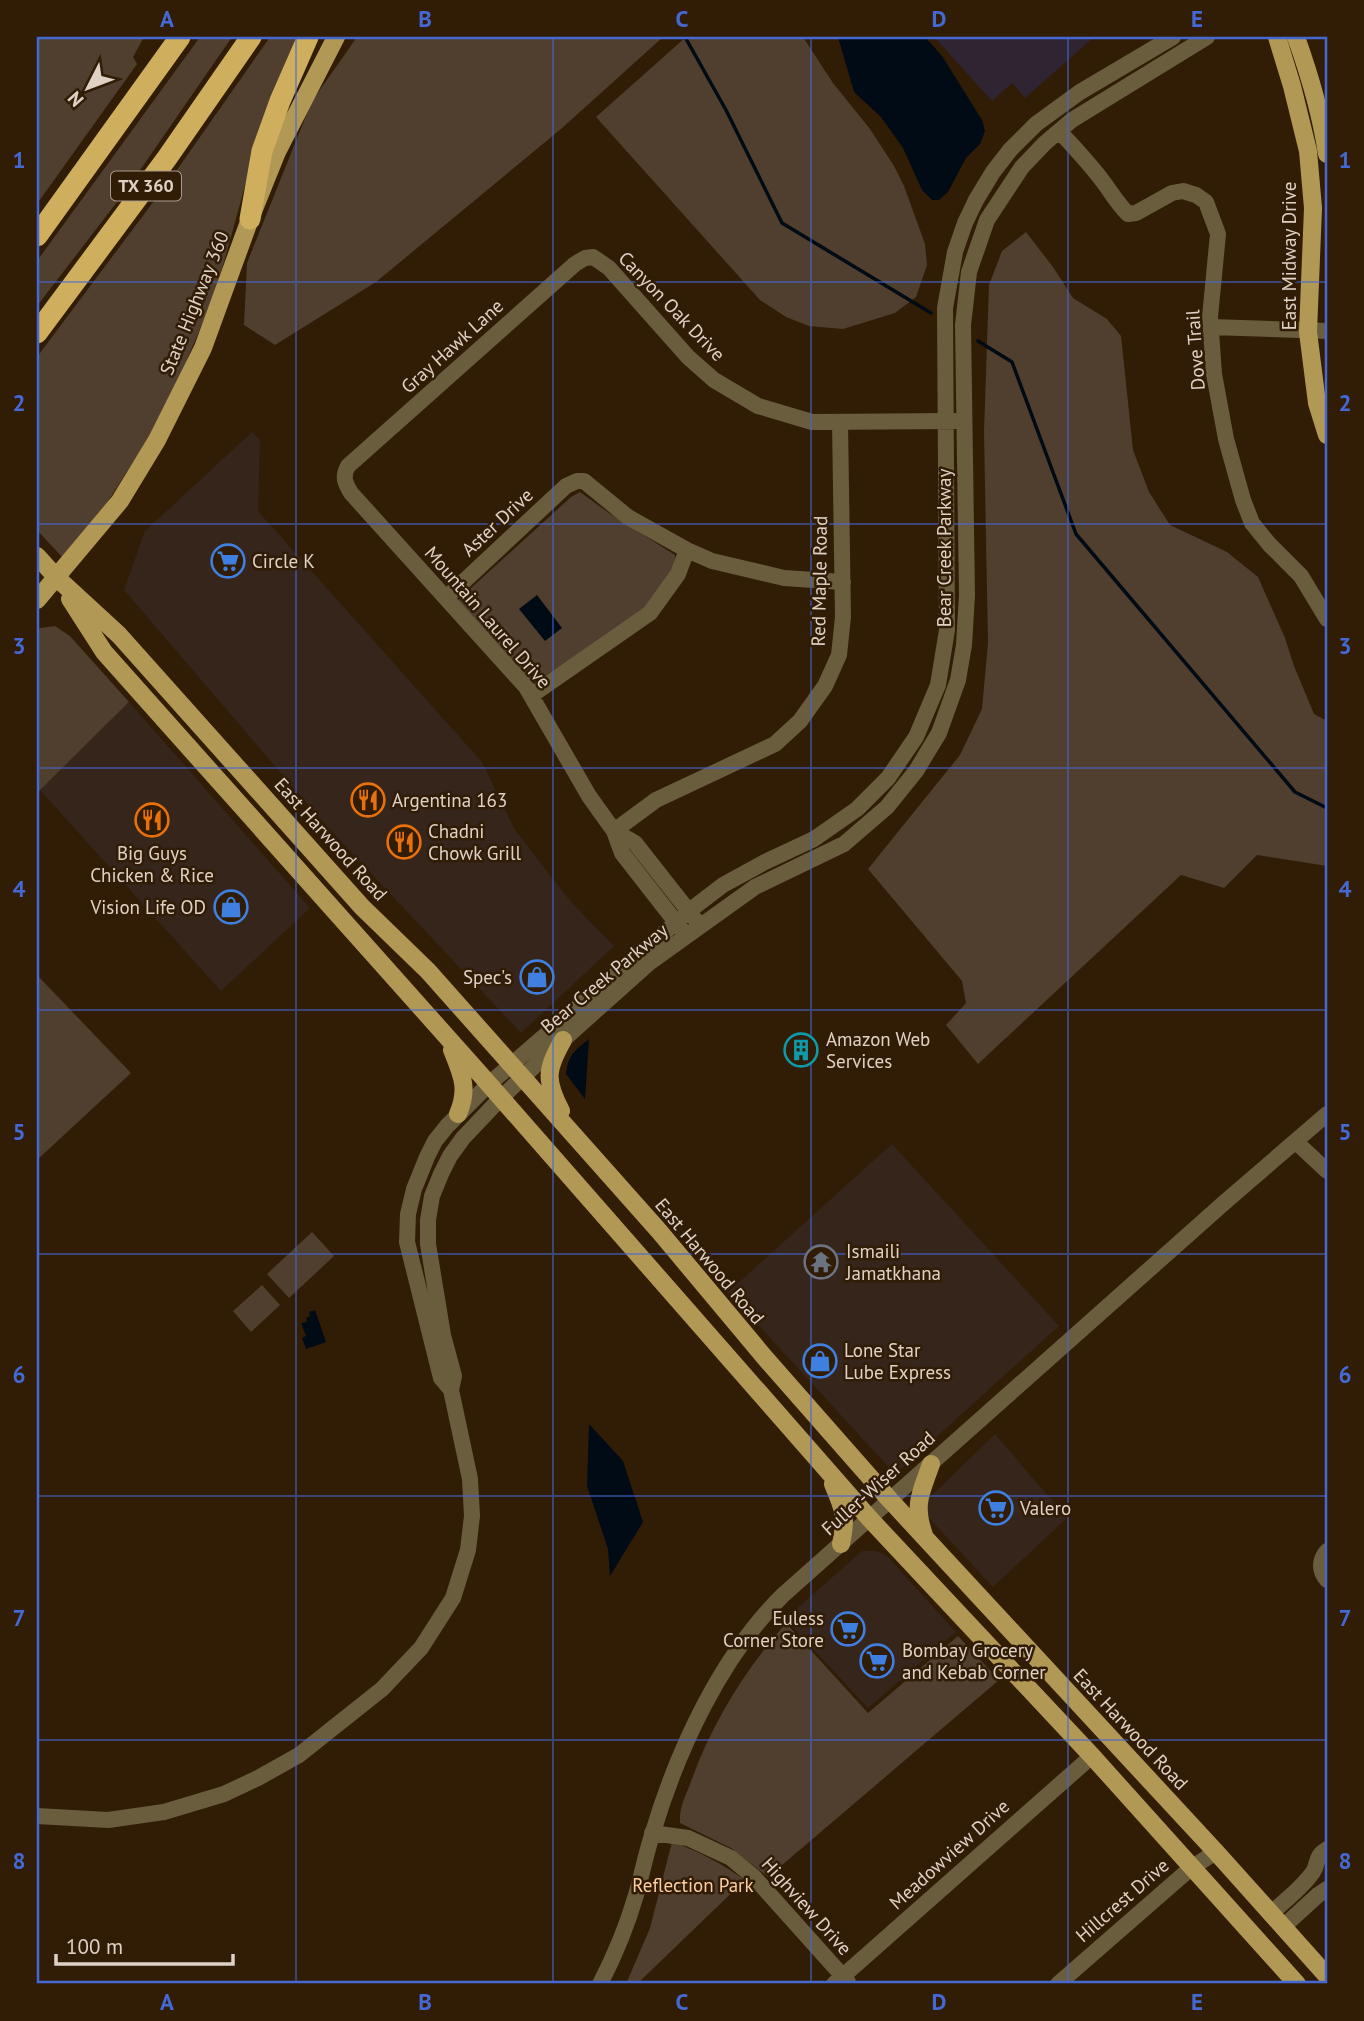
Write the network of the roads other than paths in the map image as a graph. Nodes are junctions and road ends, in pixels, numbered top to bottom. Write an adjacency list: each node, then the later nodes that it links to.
1 (180, 37): 12 (highway, TX 360)
2 (251, 37): 17 (highway, TX 360)
3 (308, 37): 11 (highway)
4 (336, 37): 11 (main road, State Highway 360)
5 (1173, 37): 18 (street, Bear Creek Parkway)
6 (1207, 37): 9 (street, Bear Creek Parkway)
7 (1277, 37): 16 (main road, East Midway Drive)
8 (1296, 37): 10 (main road)
9 (1059, 131): 14 (street, Dove Trail); 19 (street, Bear Creek Parkway)
10 (1327, 154)
11 (250, 219): 25 (main road, State Highway 360)
12 (37, 236)
13 (593, 257): 20 (street, Canyon Oak Drive); 22 (street, Gray Hawk Lane)
14 (1211, 327): 16 (street); 29 (street, Dove Trail)
15 (1327, 331): 16 (street)
16 (1308, 332): 21 (main road, East Midway Drive)
17 (37, 333)
18 (946, 421): 19 (street, Canyon Oak Drive); 20 (street, Canyon Oak Drive); 34 (street, Bear Creek Parkway)
19 (965, 421): 35 (street, Bear Creek Parkway)
20 (840, 422): 26 (street, Red Maple Road)
21 (1327, 435)
22 (344, 474): 27 (street, Mountain Laurel Drive)
23 (687, 550): 26 (street); 27 (street, Aster Drive); 30 (street)
24 (37, 556): 25 (main road, East Harwood Road)
25 (57, 578): 28 (main road, State Highway 360); 31 (main road, East Harwood Road); 32 (main road, East Harwood Road)
26 (843, 582): 33 (street, Red Maple Road)
27 (447, 597): 30 (street, Mountain Laurel Drive)
28 (37, 600)
29 (1327, 619)
30 (532, 695): 33 (street, Mountain Laurel Drive)
31 (275, 810): 32 (main road); 38 (main road, East Harwood Road)
32 (259, 826): 36 (main road, East Harwood Road)
33 (614, 831): 34 (street, Mountain Laurel Drive); 35 (street, Mountain Laurel Drive)
34 (689, 911): 35 (street, Bear Creek Parkway)
35 (687, 928): 37 (street, Bear Creek Parkway); 38 (street, Bear Creek Parkway)
36 (447, 1037): 39 (main road, East Harwood Road); 40 (main road)
37 (563, 1040): 38 (street, Bear Creek Parkway); 43 (main road)
38 (517, 1071): 39 (street, Bear Creek Parkway); 43 (main road, East Harwood Road)
39 (495, 1091): 40 (street, Bear Creek Parkway); 46 (main road, East Harwood Road); 47 (street, Bear Creek Parkway)
40 (458, 1114): 47 (street, Bear Creek Parkway)
41 (1327, 1114): 42 (street, Fuller-Wiser Road)
42 (1296, 1142): 44 (street); 48 (street, Fuller-Wiser Road)
43 (591, 1154): 45 (main road, East Harwood Road)
44 (1327, 1171)
45 (766, 1359): 46 (main road); 50 (main road, East Harwood Road)
46 (745, 1376): 49 (main road, East Harwood Road)
47 (451, 1391): 57 (street, Bear Creek Parkway)
48 (931, 1464): 50 (street, Fuller-Wiser Road); 52 (main road)
49 (828, 1471): 51 (main road, East Harwood Road); 53 (main road)
50 (890, 1500): 51 (street, Fuller-Wiser Road); 52 (main road, East Harwood Road)
51 (870, 1518): 53 (street, Fuller-Wiser Road); 56 (main road, East Harwood Road)
52 (925, 1538): 60 (main road, East Harwood Road)
53 (841, 1544): 58 (street, Fuller-Wiser Road)
54 (1327, 1551): 55 (street)
55 (1327, 1580)
56 (1092, 1756): 61 (main road, East Harwood Road); 65 (street, Meadowview Drive)
57 (37, 1816)
58 (652, 1833): 65 (street, Highview Drive); 66 (street, Fuller-Wiser Road)
59 (1327, 1849): 63 (street)
60 (1216, 1852): 61 (street, Hillcrest Drive); 63 (main road, East Harwood Road)
61 (1191, 1868): 67 (street, Hillcrest Drive); 68 (main road, East Harwood Road)
62 (1327, 1889): 63 (street)
63 (1278, 1920): 64 (main road, East Harwood Road)
64 (1327, 1976)
65 (842, 1982)
66 (600, 1984)
67 (1058, 1984)
68 (1297, 1984)

